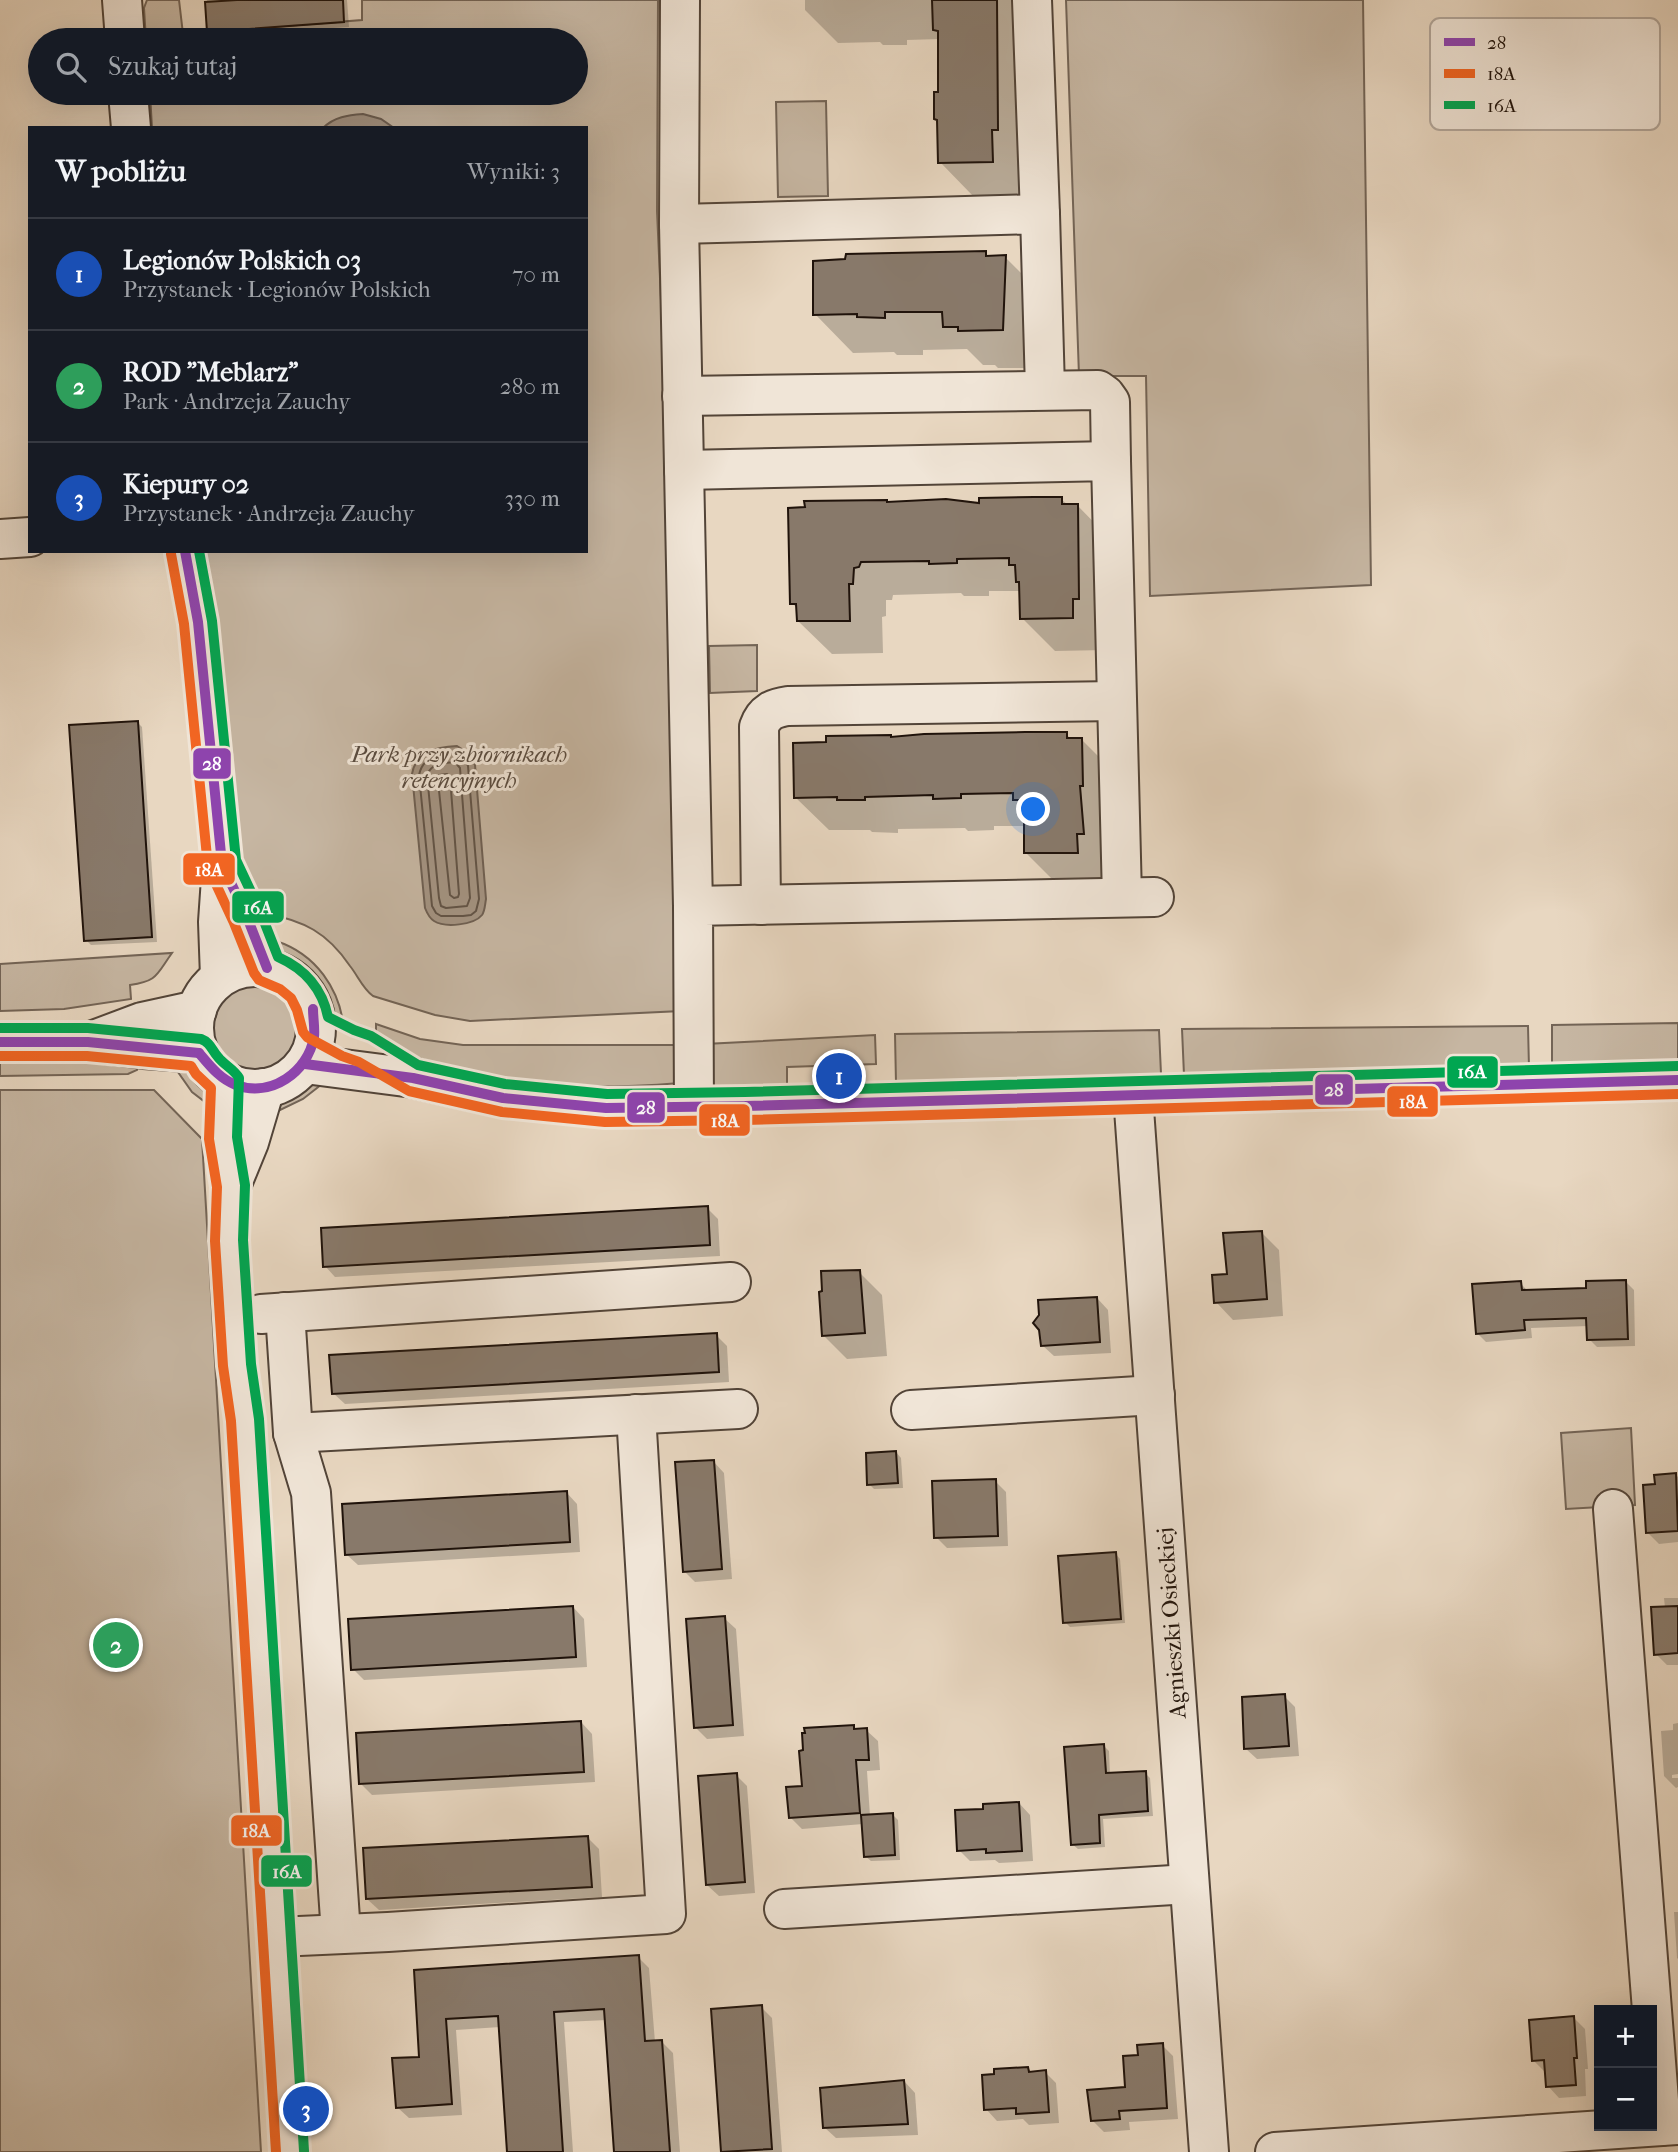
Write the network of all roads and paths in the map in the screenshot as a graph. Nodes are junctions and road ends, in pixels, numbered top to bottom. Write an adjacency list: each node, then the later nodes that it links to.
1 (122, 0): 4 (street)
2 (680, 0): 8 (street)
3 (1032, 0): 7 (street)
4 (124, 28)
5 (129, 105): 6 (street)
6 (131, 126)
7 (1040, 214): 8 (street); 9 (street)
8 (679, 224): 10 (street)
9 (1045, 390): 10 (street); 11 (street)
10 (682, 396): 12 (street)
11 (1111, 461): 12 (street); 16 (street)
12 (684, 470): 19 (street)
13 (28, 537): 14 (street)
14 (0, 539)
15 (185, 553): 17 (street)
16 (1116, 701): 18 (street); 18 (street)
17 (222, 864): 20 (street); 21 (street)
18 (761, 905): 19 (street)
19 (693, 906): 33 (street)
20 (267, 968): 21 (street); 23 (street)
21 (220, 978): 22 (street)
22 (197, 1010): 25 (street); 26 (street)
23 (316, 1026): 27 (street); 28 (street)
24 (0, 1042): 25 (street)
25 (89, 1042): 26 (street)
26 (199, 1053): 30 (street)
27 (305, 1064): 28 (street); 31 (street)
28 (413, 1078): 33 (street)
29 (1678, 1080): 32 (street)
30 (225, 1082): 31 (street); 34 (street)
31 (265, 1088): 34 (street)
32 (1133, 1095): 33 (street); 38 (street, Agnieszki Osieckiej)
33 (694, 1107)
34 (231, 1186): 37 (street)
35 (731, 1282): 36 (street)
36 (285, 1312): 37 (street); 42 (street)
37 (233, 1316): 47 (street)
38 (1155, 1395): 40 (street); 44 (street, Agnieszki Osieckiej)
39 (738, 1409): 41 (street)
40 (911, 1410)
41 (636, 1414): 42 (street); 46 (street)
42 (293, 1433): 46 (street)
43 (1614, 1509): 48 (street)
44 (1189, 1884): 45 (street); 50 (street, Agnieszki Osieckiej)
45 (784, 1909)
46 (341, 1934): 47 (street)
47 (277, 1937): 49 (street)
48 (1669, 2125): 51 (street)
49 (290, 2152)
50 (1209, 2152)
51 (1275, 2152)

